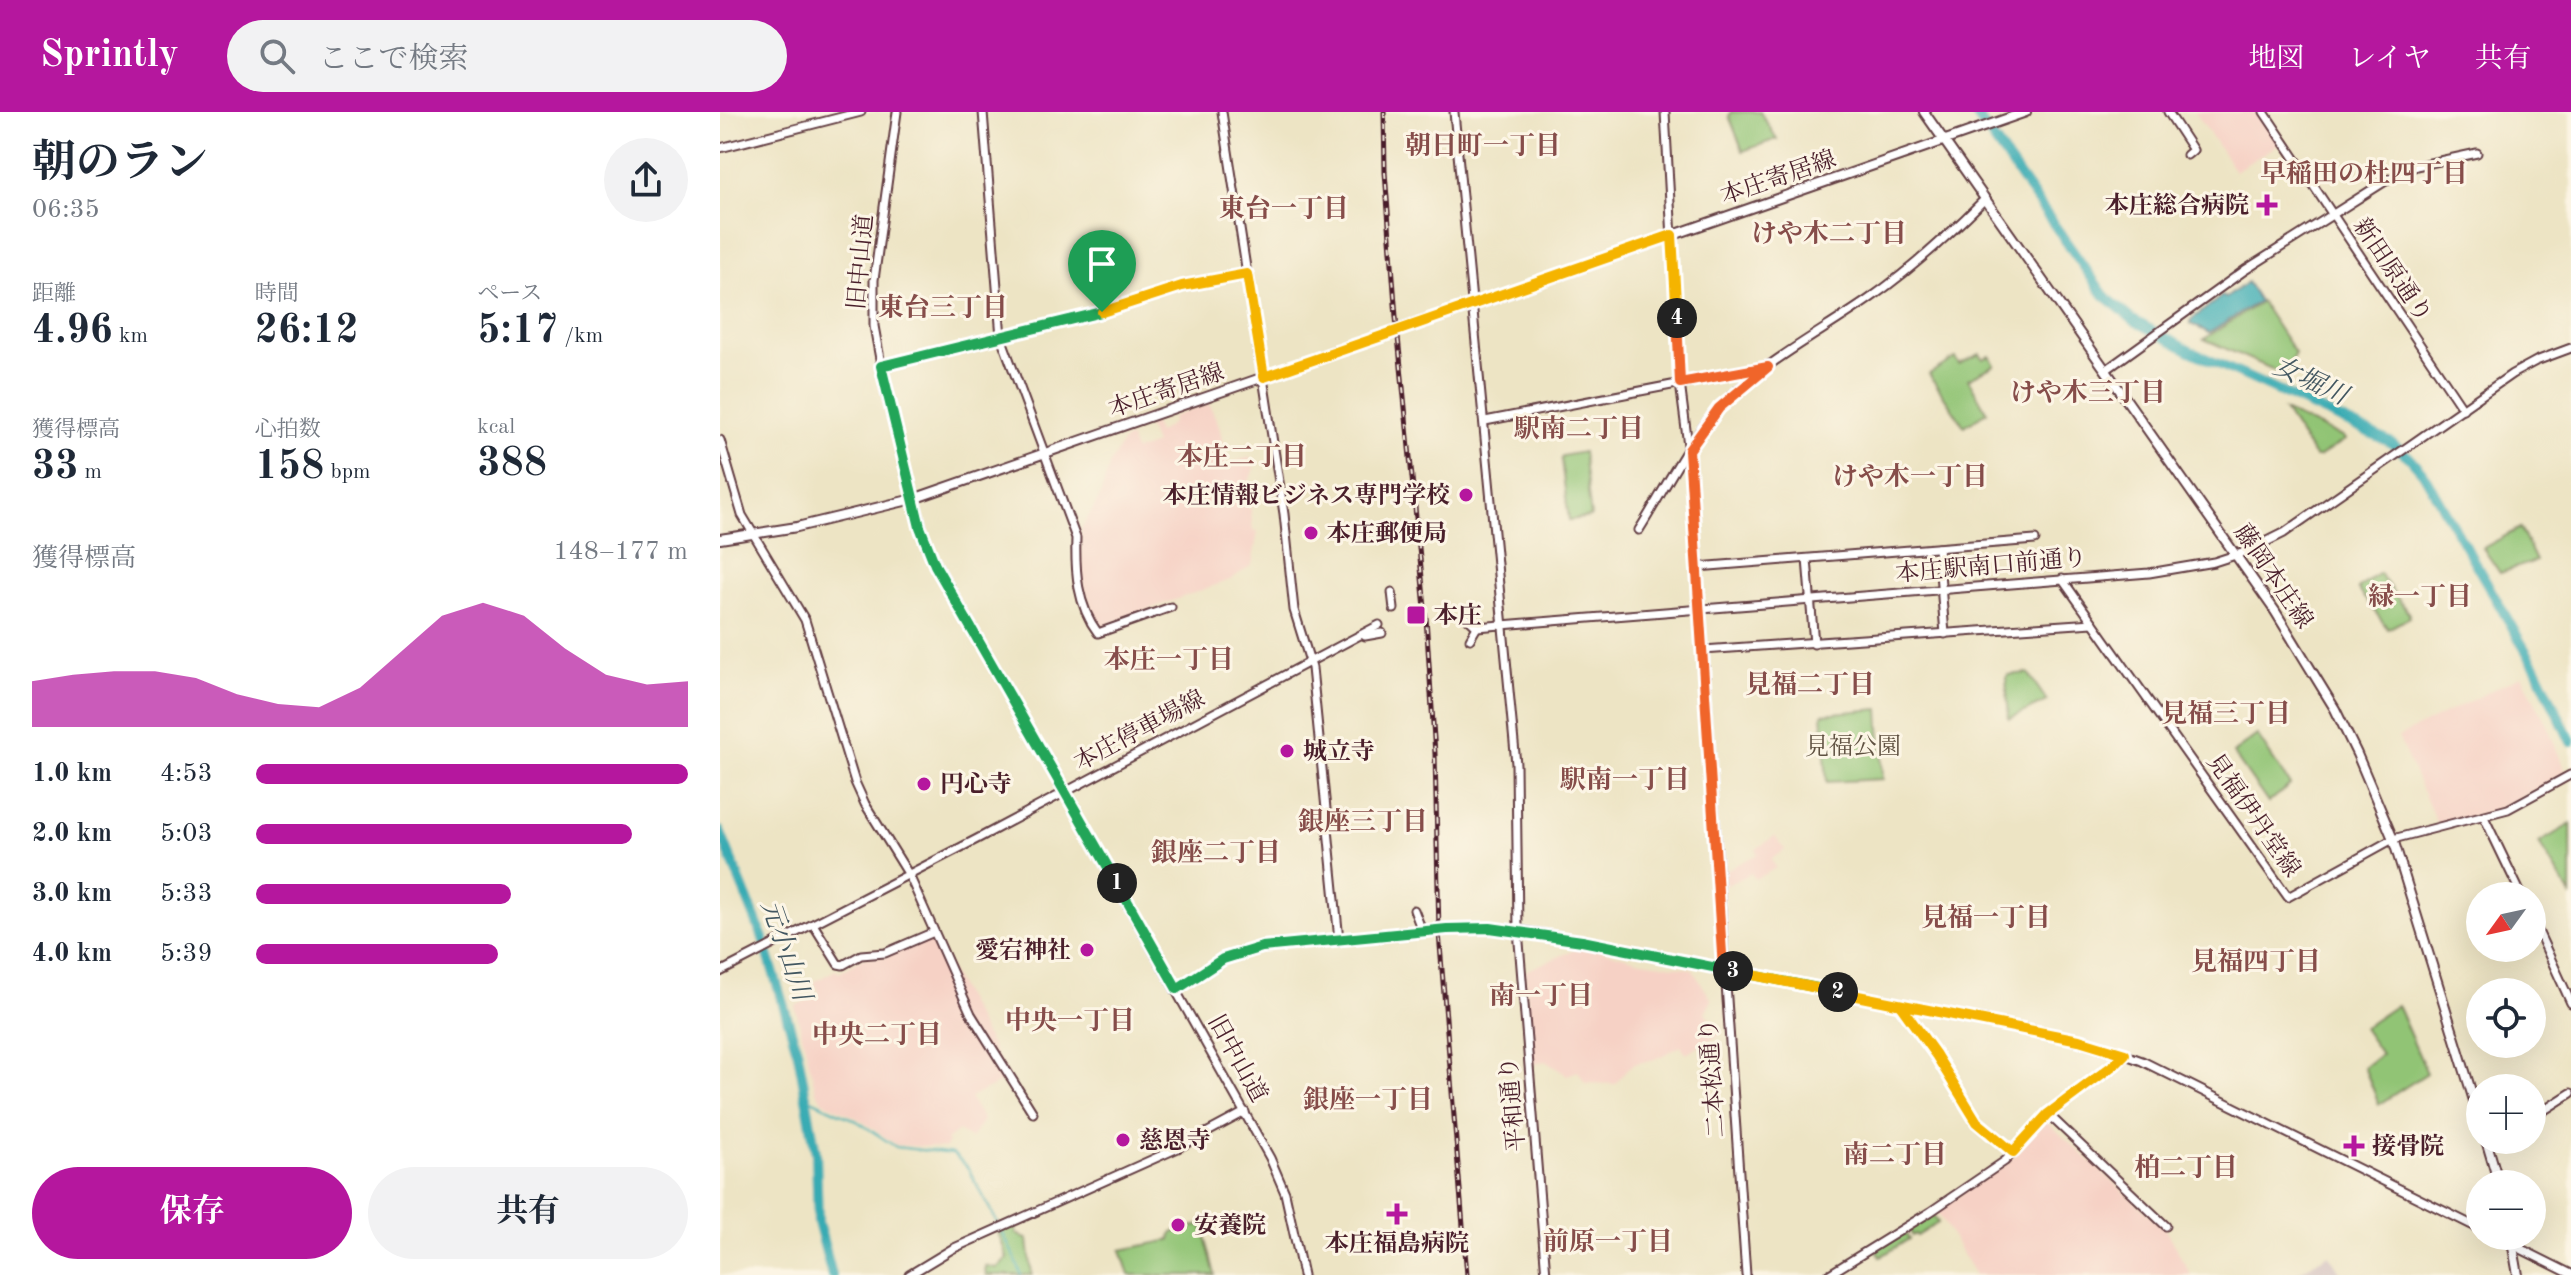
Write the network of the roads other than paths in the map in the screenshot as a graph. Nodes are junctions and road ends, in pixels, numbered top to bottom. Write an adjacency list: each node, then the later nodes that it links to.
1 (861, 112): 12 (street)
2 (897, 112): 21 (street, 旧中山道)
3 (983, 112): 19 (street)
4 (1222, 112): 18 (street)
5 (1454, 112): 27 (street, 平和通り)
6 (1665, 112): 17 (street, 二本松通り)
7 (1924, 112): 11 (main road, 藤岡本庄線)
8 (2026, 112): 11 (main road, 本庄寄居線)
9 (2168, 112): 14 (street)
10 (2264, 112): 16 (street, 新田原通り)
11 (1944, 141): 15 (main road, 藤岡本庄線); 17 (main road, 本庄寄居線)
12 (720, 148)
13 (2477, 153): 16 (street)
14 (2187, 155)
15 (1985, 199): 22 (street); 23 (main road, 藤岡本庄線)
16 (2332, 215): 23 (street); 26 (street, 新田原通り)
17 (1672, 235): 24 (main road, 本庄寄居線, bridge); 25 (street, 二本松通り)
18 (1247, 274): 19 (street); 24 (street)
19 (1001, 337): 21 (street); 30 (street)
20 (2571, 348): 26 (street, 本庄駅南口前通り)
21 (881, 366): 31 (street, 旧中山道)
22 (1768, 367): 25 (street); 29 (street)
23 (2106, 370): 37 (main road, 藤岡本庄線)
24 (1264, 377): 30 (main road, 本庄寄居線); 56 (street)
25 (1680, 383): 27 (street); 29 (street, 二本松通り)
26 (2463, 409): 37 (street, 本庄駅南口前通り)
27 (1485, 421): 49 (street, 平和通り)
28 (720, 440): 33 (street)
29 (1689, 450): 32 (street); 39 (street, 二本松通り)
30 (1044, 454): 31 (main road, 本庄寄居線); 44 (street)
31 (913, 499): 33 (main road, 本庄寄居線); 58 (street, 旧中山道)
32 (1639, 530)
33 (753, 534): 34 (main road, 本庄寄居線); 61 (street)
34 (720, 539)
35 (2035, 540): 36 (street)
36 (1938, 548): 38 (street); 41 (street)
37 (2236, 555): 40 (street, 本庄駅南口前通り); 60 (main road, 藤岡本庄線)
38 (1807, 559): 39 (street); 43 (street)
39 (1697, 567): 45 (street, 二本松通り)
40 (2062, 579): 41 (street, 本庄駅南口前通り); 48 (street, 見福伊丹堂線)
41 (1942, 589): 43 (street, 本庄駅南口前通り); 52 (street)
42 (1392, 592): 46 (street)
43 (1811, 601): 45 (street, 本庄駅南口前通り); 54 (street)
44 (1171, 607)
45 (1700, 608): 49 (street, 本庄駅南口前通り); 55 (street, 二本松通り)
46 (1394, 609)
47 (1465, 616): 50 (street)
48 (2093, 623): 52 (street); 60 (street, 見福伊丹堂線)
49 (1503, 625): 50 (street, 本庄駅南口前通り); 65 (street, 平和通り)
50 (1477, 627): 53 (street)
51 (1380, 629): 56 (street, 本庄停車場線)
52 (1945, 634): 54 (street)
53 (1470, 639)
54 (1814, 644): 55 (street)
55 (1703, 650): 70 (street, 二本松通り)
56 (1310, 662): 58 (street, 本庄停車場線); 68 (street)
57 (2570, 775): 59 (street)
58 (1065, 792): 61 (street, 本庄停車場線); 72 (street, 旧中山道)
59 (2484, 817): 60 (street); 62 (street)
60 (2393, 839): 76 (main road, 藤岡本庄線)
61 (909, 875): 64 (street, 本庄停車場線); 66 (street)
62 (2515, 882)
63 (1414, 910): 67 (street)
64 (813, 924): 66 (street); 71 (street, 本庄停車場線)
65 (1518, 930): 67 (street); 70 (street); 90 (street, 平和通り)
66 (934, 932): 80 (street)
67 (1417, 932): 68 (street)
68 (1339, 940): 72 (street)
69 (2546, 949): 73 (street)
70 (1723, 969): 74 (street); 91 (street, 二本松通り)
71 (720, 972)
72 (1177, 989): 79 (street, 旧中山道)
73 (2571, 1003)
74 (1900, 1005): 75 (street); 82 (street)
75 (2125, 1054): 81 (street); 83 (street)
76 (2466, 1075)
77 (2571, 1093): 78 (street)
78 (2546, 1109)
79 (1245, 1112): 88 (street); 89 (street, 旧中山道)
80 (1033, 1113)
81 (2048, 1114): 82 (street); 84 (street)
82 (2013, 1152): 92 (street)
83 (2466, 1222)
84 (2166, 1226)
85 (2514, 1250): 93 (main road)
86 (2528, 1250): 87 (street)
87 (2571, 1274)
88 (909, 1275)
89 (1303, 1275)
90 (1546, 1275)
91 (1746, 1275)
92 (1828, 1275)
93 (2518, 1275)

